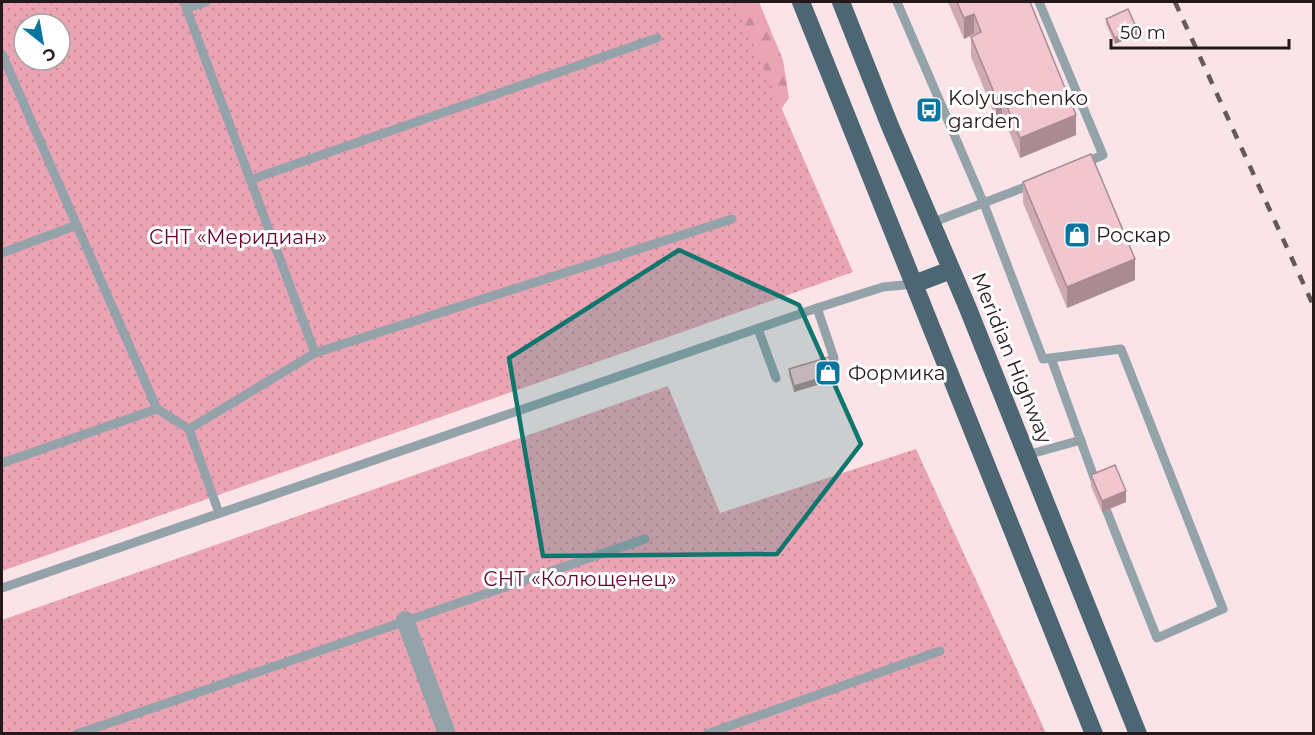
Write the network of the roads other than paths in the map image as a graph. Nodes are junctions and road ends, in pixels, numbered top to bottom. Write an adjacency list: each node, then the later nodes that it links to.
1 (206, 2): 6 (lane)
2 (801, 2): 18 (main road)
3 (841, 2): 14 (main road, Meridian Highway)
4 (897, 2): 12 (lane)
5 (1039, 2): 9 (lane)
6 (186, 5): 10 (lane)
7 (657, 38): 10 (lane)
8 (2, 54): 15 (lane)
9 (1071, 168)
10 (250, 180): 21 (lane)
11 (1038, 182): 12 (lane)
12 (984, 204): 14 (lane); 23 (lane)
13 (732, 219): 21 (lane)
14 (932, 223): 17 (main road, Meridian Highway)
15 (76, 225): 16 (lane); 25 (lane)
16 (2, 253)
17 (951, 270): 18 (main road); 28 (main road, Meridian Highway)
18 (914, 284): 19 (lane); 38 (main road)
19 (817, 308): 20 (lane); 22 (lane)
20 (758, 329): 24 (lane); 30 (lane)
21 (315, 353): 26 (lane)
22 (834, 358)
23 (1051, 358): 27 (lane); 27 (lane)
24 (776, 378)
25 (157, 409): 26 (lane); 29 (lane)
26 (189, 429): 30 (lane)
27 (1081, 440): 28 (lane)
28 (1027, 455): 39 (main road, Meridian Highway)
29 (2, 463)
30 (219, 513): 32 (lane)
31 (645, 539): 33 (lane)
32 (2, 588)
33 (405, 620): 35 (lane); 36 (street)
34 (940, 651): 37 (lane)
35 (77, 734)
36 (447, 734)
37 (706, 734)
38 (1094, 734)
39 (1138, 734)

